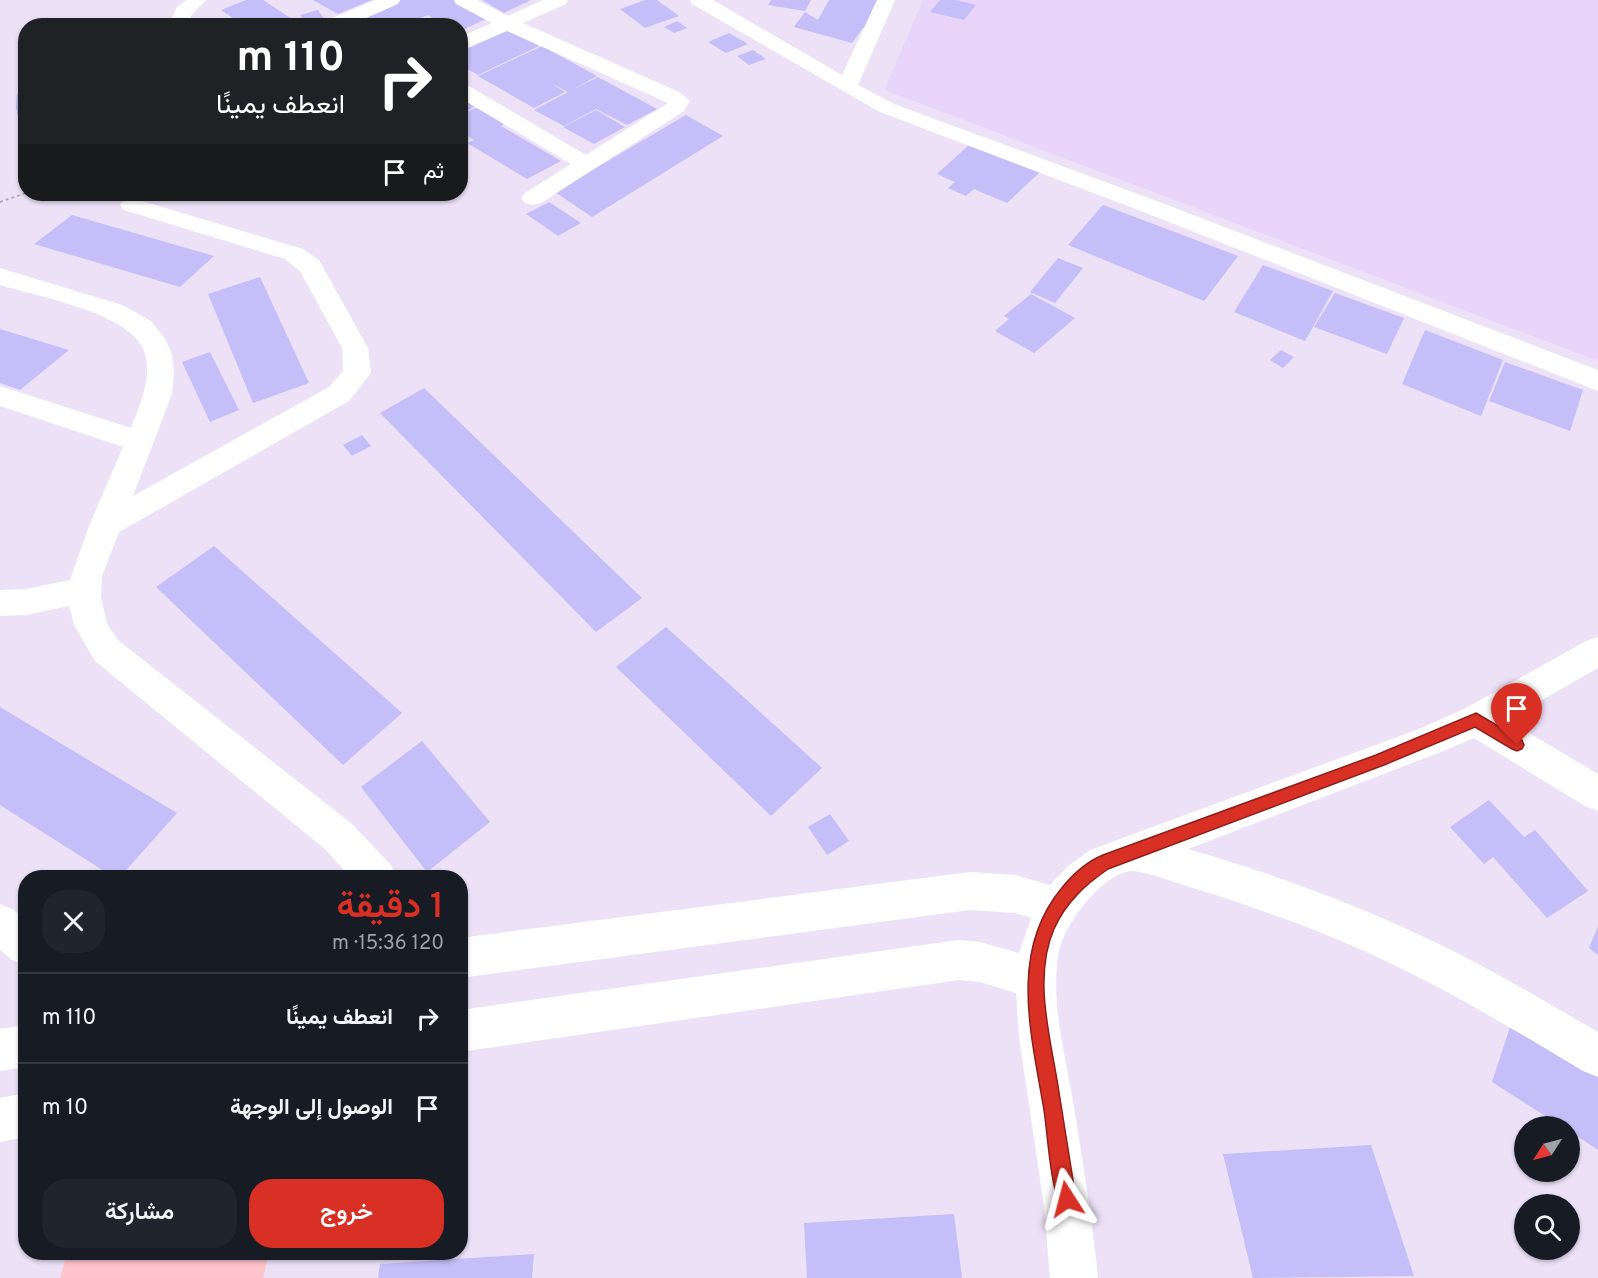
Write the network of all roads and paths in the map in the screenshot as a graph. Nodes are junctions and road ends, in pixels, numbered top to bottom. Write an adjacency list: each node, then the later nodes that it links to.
1 (197, 0): 7 (street)
2 (391, 0): 8 (street)
3 (463, 0): 9 (street)
4 (559, 0): 9 (street)
5 (699, 0): 11 (street)
6 (886, 0): 11 (street)
7 (181, 18)
8 (349, 18)
9 (508, 24): 10 (street); 13 (street)
10 (468, 42)
11 (847, 87): 19 (street)
12 (468, 94): 13 (street)
13 (588, 165): 15 (street)
14 (18, 196): 16 (path)
15 (533, 198)
16 (0, 202)
17 (132, 205): 22 (street)
18 (0, 276): 21 (street)
19 (1598, 381)
20 (0, 396): 21 (street)
21 (139, 441): 22 (street)
22 (104, 526): 23 (street)
23 (84, 590): 24 (street); 29 (street)
24 (0, 603)
25 (1598, 651): 26 (street)
26 (1476, 720): 27 (street); 28 (street)
27 (1598, 794)
28 (1133, 852): 30 (street); 38 (street)
29 (371, 870)
30 (1057, 906): 33 (street); 34 (street)
31 (0, 924): 32 (street)
32 (18, 939)
33 (468, 957)
34 (1035, 978): 35 (street); 41 (street)
35 (468, 1030)
36 (18, 1047): 37 (street)
37 (0, 1050)
38 (1598, 1056)
39 (18, 1117): 40 (street)
40 (0, 1120)
41 (1074, 1278)

